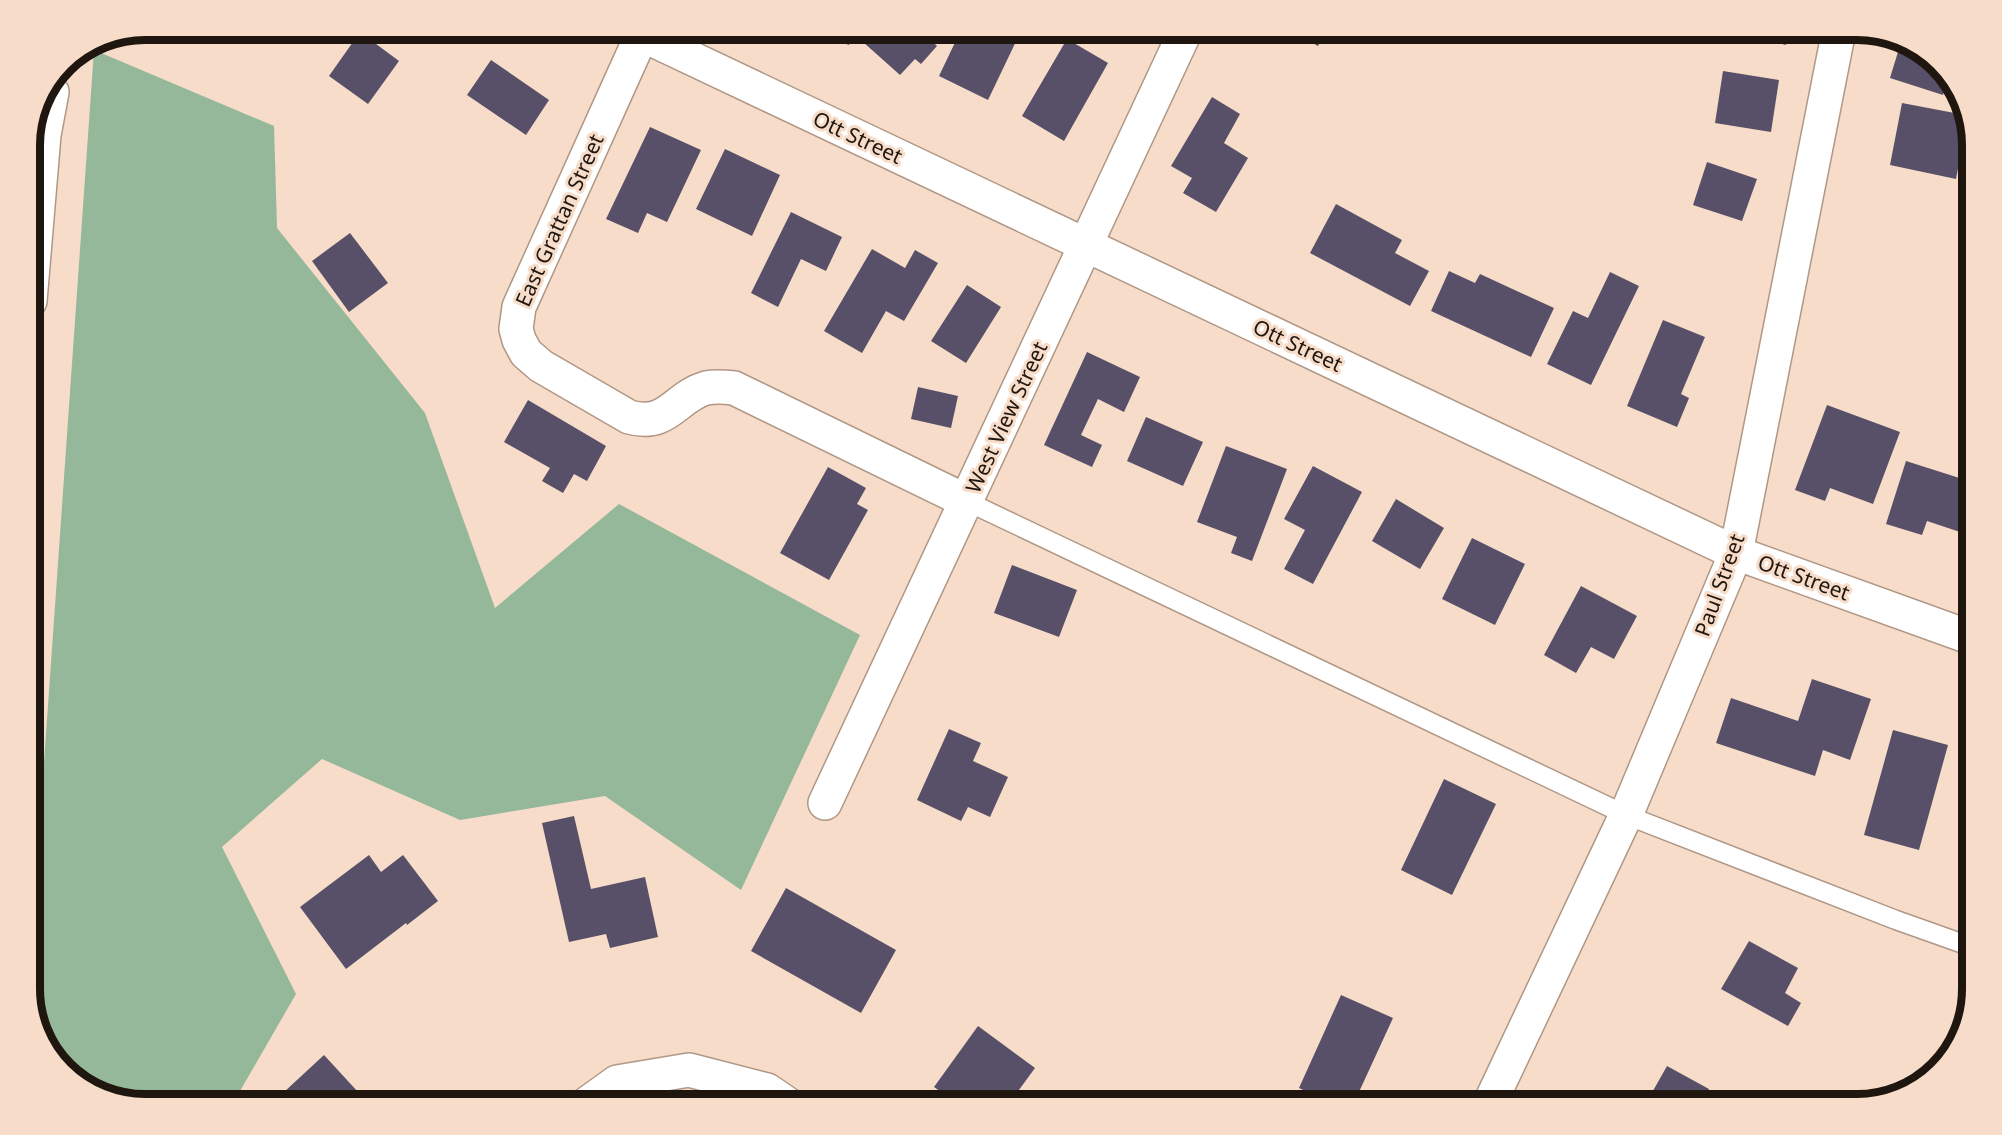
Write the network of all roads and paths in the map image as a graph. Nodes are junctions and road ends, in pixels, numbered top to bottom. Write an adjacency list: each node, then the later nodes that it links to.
1 (1181, 40): 7 (street, West View Street)
2 (1837, 40): 9 (street, Paul Street)
3 (635, 41): 8 (street, East Grattan Street)
4 (657, 41): 7 (street, Ott Street)
5 (50, 105): 6 (street)
6 (41, 171)
7 (1086, 245): 8 (street, West View Street); 9 (street, Ott Street)
8 (966, 501): 11 (street, West View Street); 12 (lane)
9 (1736, 553): 10 (street, Ott Street); 12 (street, Paul Street)
10 (1962, 634)
11 (825, 803)
12 (1626, 815): 13 (lane); 16 (street, Paul Street)
13 (1962, 943)
14 (600, 1094): 15 (street)
15 (772, 1094)
16 (1494, 1094)

